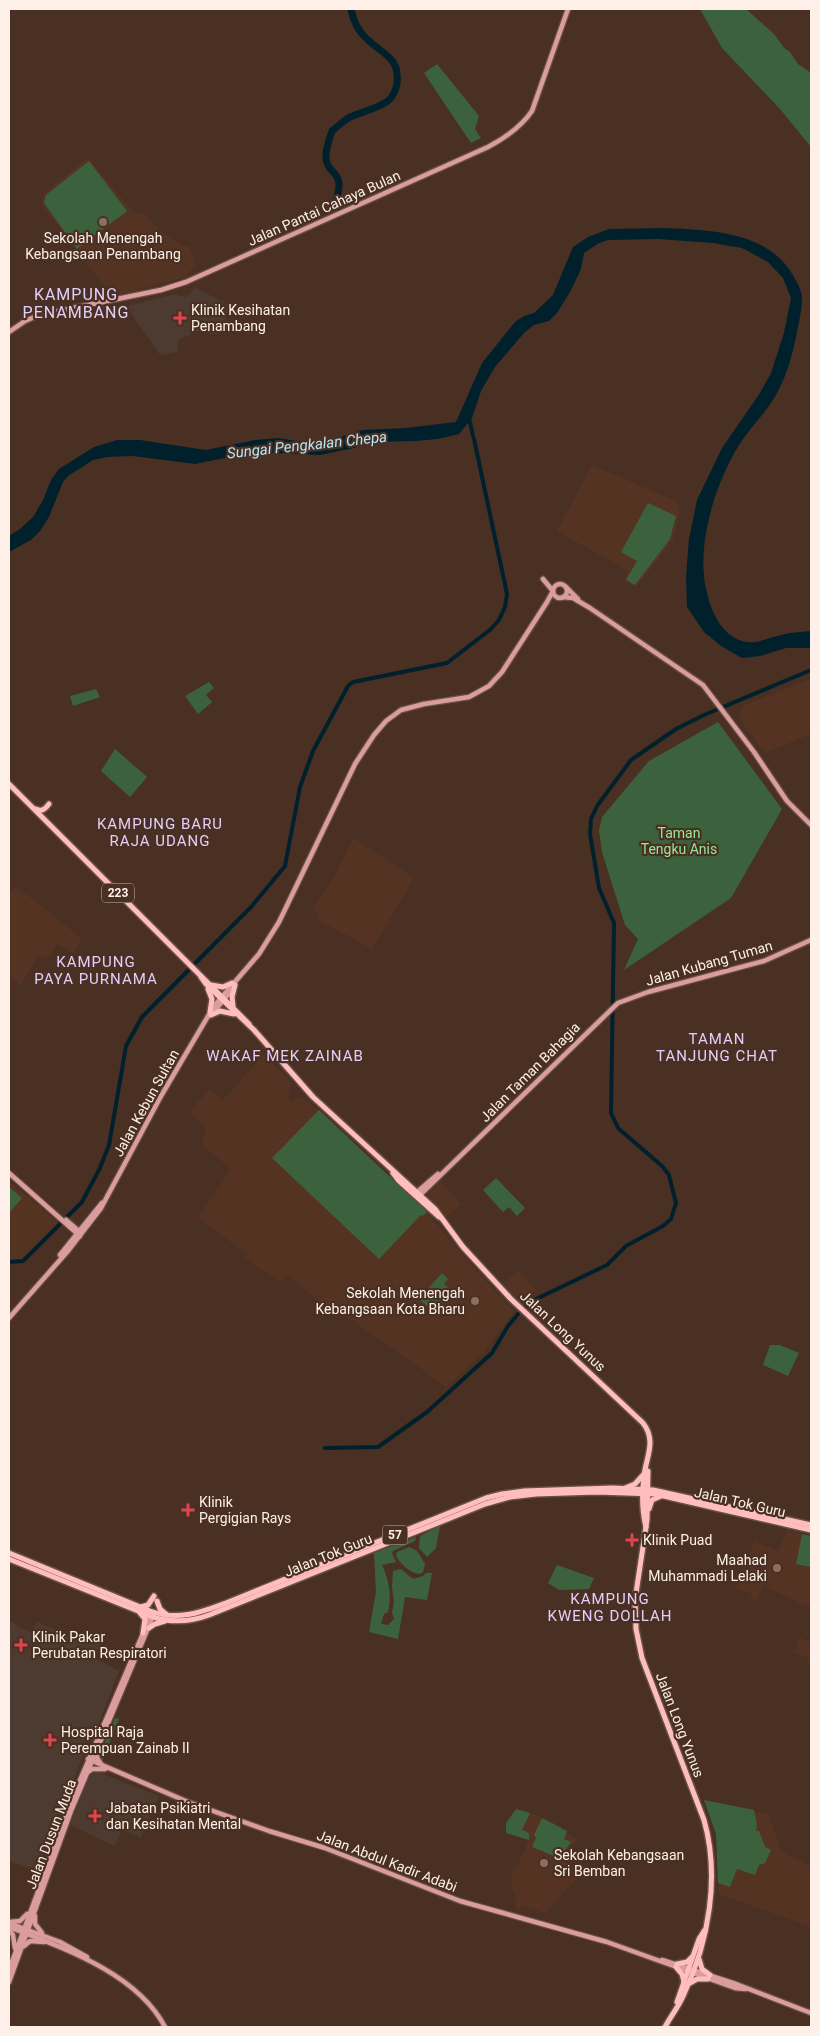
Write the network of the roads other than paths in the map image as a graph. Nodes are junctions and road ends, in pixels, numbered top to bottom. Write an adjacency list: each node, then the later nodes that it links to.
1 (568, 9): 2 (main road, Jalan Pantai Cahaya Bulan)
2 (9, 332)
3 (558, 584): 4 (main road); 5 (main road); 5 (main road)
4 (566, 587): 6 (main road); 7 (main road)
5 (553, 591): 6 (main road); 8 (main road)
6 (561, 597): 7 (main road); 8 (main road)
7 (581, 602): 12 (main road)
8 (542, 612): 15 (main road, Jalan Kebun Sultan)
9 (9, 784): 11 (main road, 223)
10 (49, 804): 11 (main road)
11 (33, 808): 14 (main road, 223)
12 (811, 825)
13 (811, 940): 16 (main road, Jalan Kubang Tuman)
14 (208, 984): 15 (main road); 17 (main road, 223); 19 (main road)
15 (234, 984): 17 (main road, Jalan Kebun Sultan); 18 (main road)
16 (640, 995): 23 (main road, Jalan Taman Bahagia)
17 (222, 998): 18 (main road, Jalan Long Yunus); 19 (main road, Jalan Kebun Sultan); 20 (main road, Jalan Long Yunus)
18 (233, 1006): 21 (main road, Jalan Long Yunus)
19 (209, 1015): 20 (main road); 24 (main road, Jalan Kebun Sultan)
20 (237, 1015): 21 (main road, Jalan Long Yunus)
21 (254, 1030): 23 (main road, Jalan Long Yunus)
22 (9, 1173): 26 (main road)
23 (417, 1195): 31 (main road, Jalan Long Yunus)
24 (105, 1200): 25 (main road, Jalan Kebun Sultan); 27 (main road, Jalan Kebun Sultan)
25 (85, 1223): 26 (main road); 27 (main road, Jalan Kebun Sultan)
26 (67, 1224): 27 (main road); 28 (main road)
27 (79, 1234): 28 (main road, Jalan Kebun Sultan); 29 (main road, Jalan Kebun Sultan)
28 (69, 1242): 29 (main road, Jalan Kebun Sultan)
29 (57, 1261): 30 (main road, Jalan Kebun Sultan)
30 (9, 1318)
31 (646, 1474): 32 (main road); 33 (main road, Jalan Long Yunus); 34 (main road)
32 (625, 1490): 33 (main road, Jalan Tok Guru / 57); 35 (main road); 42 (main road, Jalan Tok Guru / 57)
33 (645, 1491): 34 (main road, Jalan Tok Guru / 57); 35 (main road, Jalan Long Yunus)
34 (665, 1494): 35 (main road); 36 (main road, Jalan Tok Guru / 57); 37 (main road, Jalan Tok Guru / 57)
35 (646, 1513): 55 (main road, Jalan Long Yunus)
36 (811, 1525)
37 (811, 1530)
38 (9, 1554): 40 (main road, Jalan Tok Guru / 57)
39 (9, 1559): 40 (main road, Jalan Tok Guru / 57)
40 (135, 1607): 41 (main road, Jalan Tok Guru / 57); 42 (main road); 44 (main road)
41 (152, 1614): 42 (main road, Jalan Tok Guru / 57); 43 (main road, Jalan Dusun Muda); 44 (main road)
42 (170, 1619): 43 (main road)
43 (149, 1628): 45 (main road, Jalan Dusun Muda)
44 (143, 1633): 46 (main road)
45 (98, 1744): 46 (main road, Jalan Dusun Muda); 47 (main road)
46 (89, 1761): 47 (main road, Jalan Abdul Kadir Adabi); 48 (main road, Jalan Dusun Muda); 49 (main road)
47 (104, 1767): 48 (main road); 57 (main road, Jalan Abdul Kadir Adabi)
48 (85, 1776): 49 (main road, Jalan Dusun Muda)
49 (34, 1907): 50 (main road); 52 (main road); 53 (main road)
50 (9, 1922): 52 (main road)
51 (9, 1928): 52 (main road); 56 (main road)
52 (25, 1931): 53 (main road); 54 (main road); 56 (main road)
53 (45, 1936): 58 (main road)
54 (51, 1943): 56 (main road); 58 (main road)
55 (698, 1950): 57 (main road); 60 (main road, Jalan Long Yunus); 61 (main road)
56 (17, 1953): 59 (main road); 62 (main road)
57 (677, 1966): 60 (main road, Jalan Abdul Kadir Adabi); 63 (main road)
58 (101, 1967): 65 (main road)
59 (9, 1970)
60 (691, 1971): 61 (main road, Jalan Abdul Kadir Adabi); 63 (main road, Jalan Long Yunus)
61 (709, 1977): 63 (main road); 64 (main road, Jalan Abdul Kadir Adabi)
62 (9, 1982)
63 (686, 1986): 66 (main road, Jalan Long Yunus)
64 (811, 2014)
65 (165, 2027)
66 (665, 2027)

